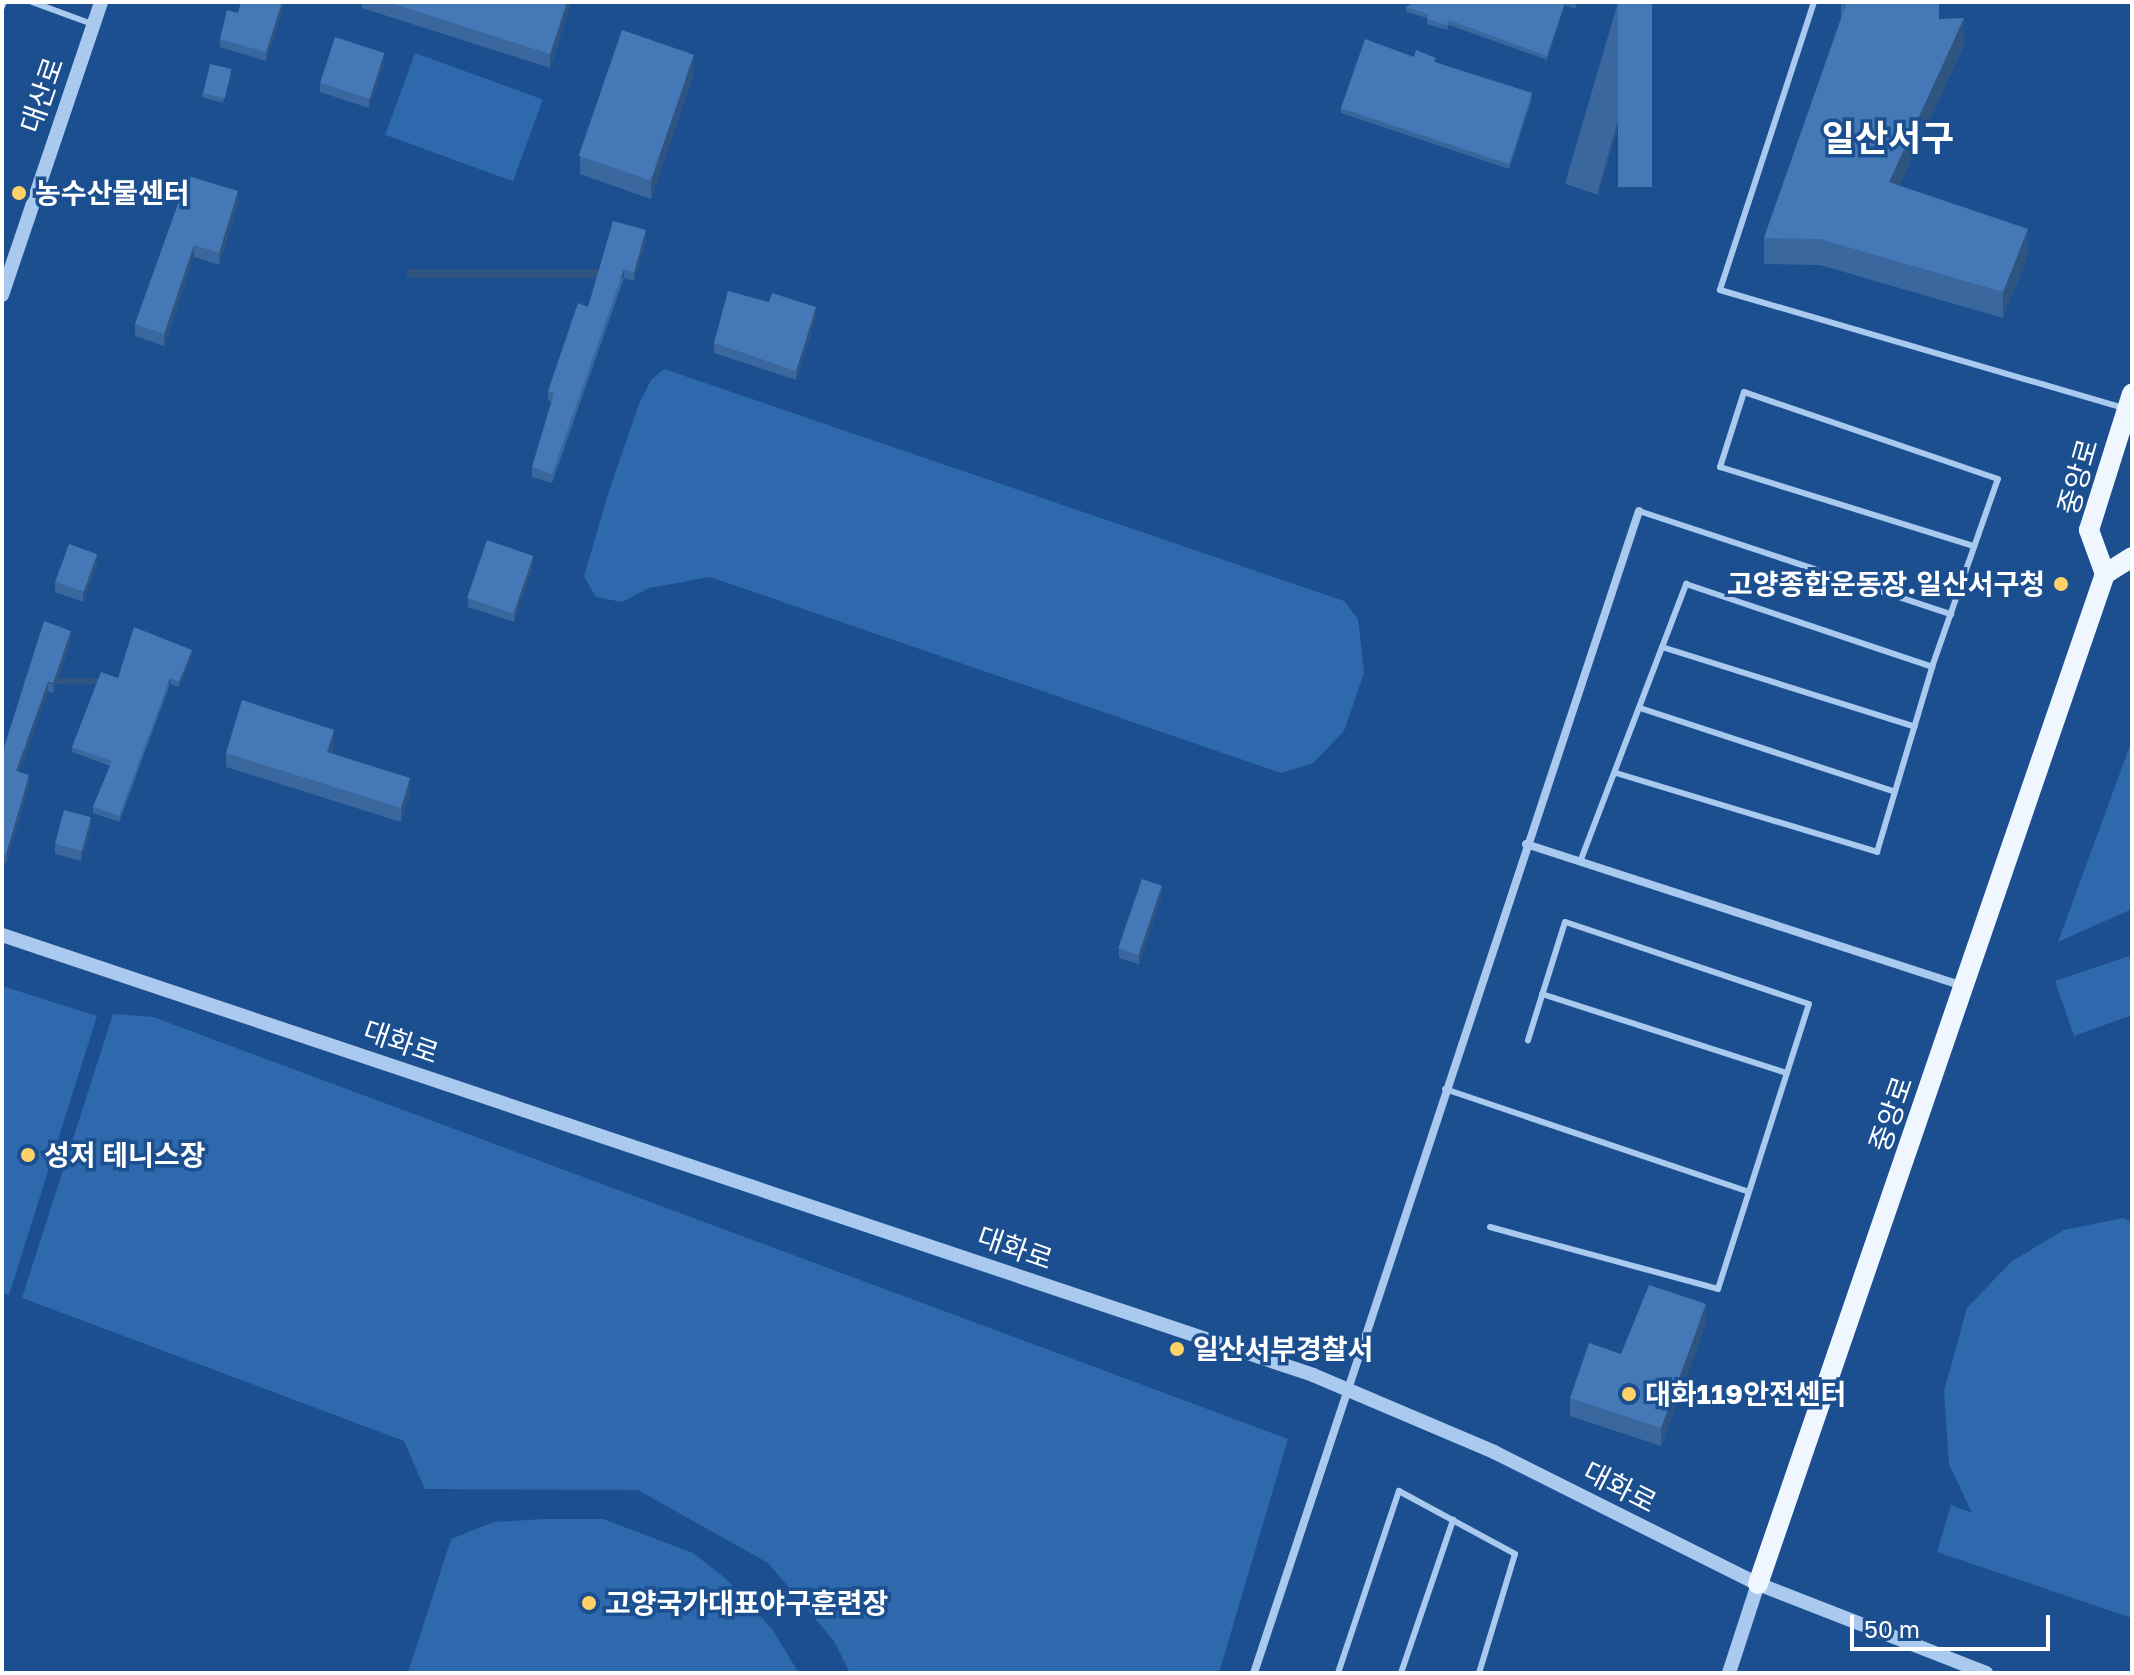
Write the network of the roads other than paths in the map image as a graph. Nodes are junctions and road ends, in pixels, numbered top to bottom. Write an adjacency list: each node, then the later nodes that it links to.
1 (32, 2): 4 (lane)
2 (101, 2): 4 (street, 대산로)
3 (1814, 2): 6 (lane)
4 (93, 24): 5 (street, 대산로)
5 (2, 295)
6 (2130, 402): 10 (main road, 중앙로)
7 (1639, 511): 11 (lane); 18 (street)
8 (1974, 546): 8 (lane); 11 (lane)
9 (2132, 557): 10 (main road)
10 (2105, 574): 21 (main road, 중앙로)
11 (1951, 614): 13 (lane)
12 (1662, 647): 13 (lane); 14 (lane); 15 (lane)
13 (1932, 667): 15 (lane)
14 (1640, 708): 16 (lane); 17 (lane)
15 (1915, 727): 17 (lane)
16 (1616, 773): 17 (lane); 19 (lane)
17 (1895, 792)
18 (1526, 844): 19 (street); 25 (street)
19 (1580, 862): 21 (street)
20 (2, 935): 28 (street, 대화로)
21 (1964, 987): 30 (main road, 중앙로)
22 (1542, 994): 23 (lane); 24 (lane); 24 (lane)
23 (1528, 1040)
24 (1787, 1073): 26 (lane)
25 (1445, 1089): 26 (lane); 28 (street)
26 (1747, 1191): 27 (lane)
27 (1490, 1227)
28 (1348, 1389): 30 (street, 대화로); 31 (street)
29 (1453, 1520): 32 (lane); 33 (lane); 34 (lane)
30 (1758, 1584): 35 (street, 중앙로); 36 (street, 대화로)
31 (1254, 1673)
32 (1338, 1673)
33 (1401, 1673)
34 (1479, 1673)
35 (1729, 1673)
36 (1986, 1673)

